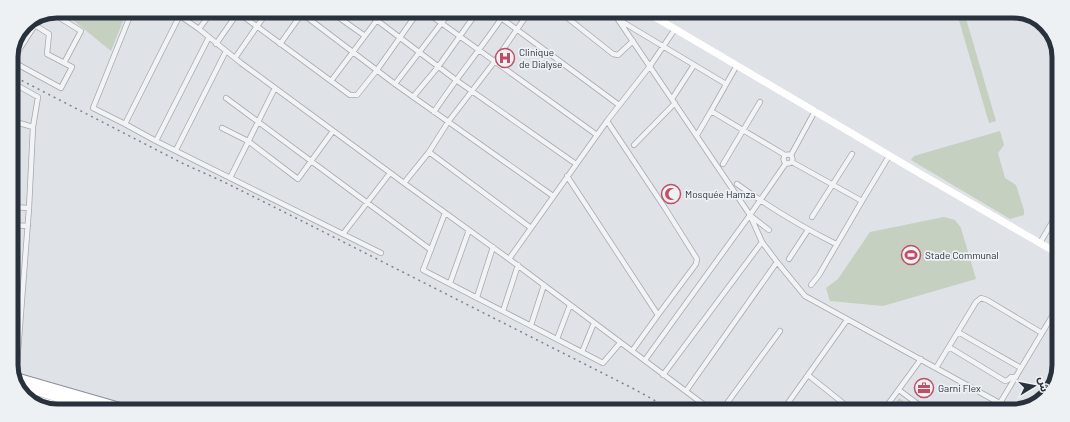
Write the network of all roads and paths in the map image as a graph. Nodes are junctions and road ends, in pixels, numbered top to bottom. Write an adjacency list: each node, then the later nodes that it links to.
1 (60, 18): 45 (street)
2 (129, 18): 71 (street)
3 (179, 18): 71 (street)
4 (186, 18): 27 (street)
5 (207, 18): 27 (street)
6 (234, 18): 35 (street)
7 (246, 18): 26 (street)
8 (263, 18): 26 (street)
9 (297, 18): 36 (street)
10 (309, 18): 41 (street)
11 (340, 18): 30 (street)
12 (374, 18): 21 (street)
13 (414, 18): 33 (street)
14 (434, 18): 24 (street)
15 (446, 18): 24 (street)
16 (472, 18): 31 (street)
17 (520, 18): 22 (street)
18 (568, 18): 34 (street)
19 (658, 18): 28 (street)
20 (501, 19): 29 (street); 39 (street)
21 (377, 20): 30 (street); 33 (street)
22 (523, 20): 29 (street)
23 (619, 20): 34 (street); 37 (street)
24 (442, 24): 31 (street); 42 (street)
25 (35, 25): 38 (street); 45 (street)
26 (257, 26): 36 (street); 43 (street)
27 (199, 29): 32 (street)
28 (675, 29): 37 (street); 48 (street)
29 (517, 30): 44 (street); 63 (street)
30 (365, 36): 41 (street)
31 (459, 36): 39 (street); 50 (street)
32 (209, 37): 35 (street); 78 (street)
33 (400, 38): 42 (street); 51 (street)
34 (633, 41): 49 (street)
35 (216, 44): 40 (street)
36 (280, 44): 53 (street)
37 (663, 47): 47 (street); 49 (street)
38 (19, 48)
39 (479, 50): 44 (street); 52 (street)
40 (226, 51): 43 (street); 81 (street)
41 (354, 52): 51 (street); 53 (street)
42 (419, 53): 50 (street); 54 (street)
43 (235, 58): 57 (street)
44 (495, 61): 58 (street); 76 (street)
45 (64, 63): 46 (street)
46 (18, 65)
47 (694, 65): 55 (street); 61 (street)
48 (737, 65): 55 (street); 64 (street)
49 (650, 66): 61 (street); 63 (street)
50 (438, 67): 52 (street); 59 (street)
51 (376, 70): 53 (street); 54 (street)
52 (456, 80): 58 (street); 65 (street)
53 (331, 82)
54 (395, 84): 59 (street)
55 (726, 84): 66 (street)
56 (18, 86): 72 (street)
57 (275, 88): 68 (street); 75 (street)
58 (471, 91): 69 (street); 90 (street)
59 (413, 97): 65 (street)
60 (226, 98): 68 (street)
61 (674, 101): 77 (street); 80 (street)
62 (760, 102): 74 (street)
63 (619, 105): 67 (street)
64 (815, 111): 84 (street); 86 (street)
65 (434, 112): 69 (street)
66 (711, 112): 74 (street); 77 (street)
67 (607, 121): 76 (street); 132 (street)
68 (258, 122): 79 (street); 87 (street)
69 (448, 122): 82 (street); 98 (street)
70 (18, 123): 72 (street)
71 (125, 124): 78 (street)
72 (34, 126): 103 (street)
73 (222, 128): 79 (street)
74 (742, 130): 85 (street); 91 (street)
75 (333, 131): 87 (street); 92 (street)
76 (597, 135): 90 (street)
77 (697, 135): 105 (street)
78 (156, 141): 81 (street)
79 (248, 141): 87 (street); 94 (street)
80 (634, 145)
81 (176, 150): 94 (street)
82 (429, 152): 95 (street); 110 (street)
83 (852, 154): 97 (street)
84 (791, 155): 85 (street); 88 (street)
85 (785, 156): 89 (street)
86 (889, 156): 100 (street); 116 (street)
87 (311, 162): 101 (street)
88 (792, 162): 89 (street); 97 (street)
89 (786, 163): 99 (street)
90 (576, 164): 93 (street)
91 (723, 164)
92 (390, 173): 95 (street); 101 (street)
93 (567, 176): 98 (street); 132 (street)
94 (230, 178): 114 (street)
95 (404, 183): 104 (street)
96 (737, 184): 99 (street)
97 (832, 185): 100 (street); 106 (street)
98 (553, 196): 110 (street)
99 (760, 200): 105 (street); 113 (street)
100 (862, 201): 117 (street)
101 (366, 203): 114 (street); 119 (street)
102 (18, 207): 103 (street)
103 (29, 208): 109 (street)
104 (444, 212): 111 (street); 119 (street)
105 (750, 215): 112 (street); 115 (street); 147 (street)
106 (812, 217)
107 (1052, 222): 116 (street)
108 (18, 225): 109 (street)
109 (28, 226): 145 (street)
110 (531, 228): 122 (street)
111 (469, 230): 118 (street); 126 (street)
112 (770, 230)
113 (808, 230): 117 (street); 123 (street)
114 (343, 234): 121 (street)
115 (762, 242): 124 (street); 150 (street)
116 (1040, 243): 120 (street)
117 (836, 244): 128 (street)
118 (493, 247): 122 (street); 129 (street)
119 (431, 250): 126 (street)
120 (1052, 250)
121 (381, 253)
122 (509, 259): 125 (street)
123 (789, 259)
124 (776, 262): 134 (street); 156 (street)
125 (518, 265): 127 (street); 131 (street)
126 (450, 283): 129 (street)
127 (544, 285): 130 (street); 136 (street)
128 (811, 285)
129 (477, 297): 131 (street)
130 (570, 305): 135 (street); 140 (street)
131 (503, 311): 136 (street)
132 (658, 315): 143 (street)
133 (1052, 316): 139 (street)
134 (847, 320): 146 (street); 151 (street)
135 (594, 323): 141 (street); 144 (street)
136 (531, 325): 140 (street)
137 (780, 331): 163 (street)
138 (958, 332): 139 (street); 142 (street); 149 (street)
139 (1042, 333): 149 (street)
140 (557, 339): 144 (street)
141 (620, 342): 143 (street); 144 (street)
142 (949, 347): 148 (street); 152 (street)
143 (632, 351): 147 (street)
144 (582, 352)
145 (18, 354)
146 (921, 359): 148 (street); 155 (street)
147 (645, 360): 150 (street)
148 (936, 368): 158 (street)
149 (1021, 368): 152 (street)
150 (663, 375): 156 (street)
151 (808, 375): 164 (street); 165 (street)
152 (1016, 377): 158 (street)
153 (22, 381): 161 (highway)
154 (22, 382): 160 (highway)
155 (898, 390): 166 (street); 167 (street)
156 (686, 391): 162 (street)
157 (38, 399): 159 (street)
158 (1000, 403)
159 (57, 404)
160 (82, 404)
161 (106, 404)
162 (703, 404)
163 (726, 404)
164 (787, 404)
165 (844, 404)
166 (888, 404)
167 (917, 404)

